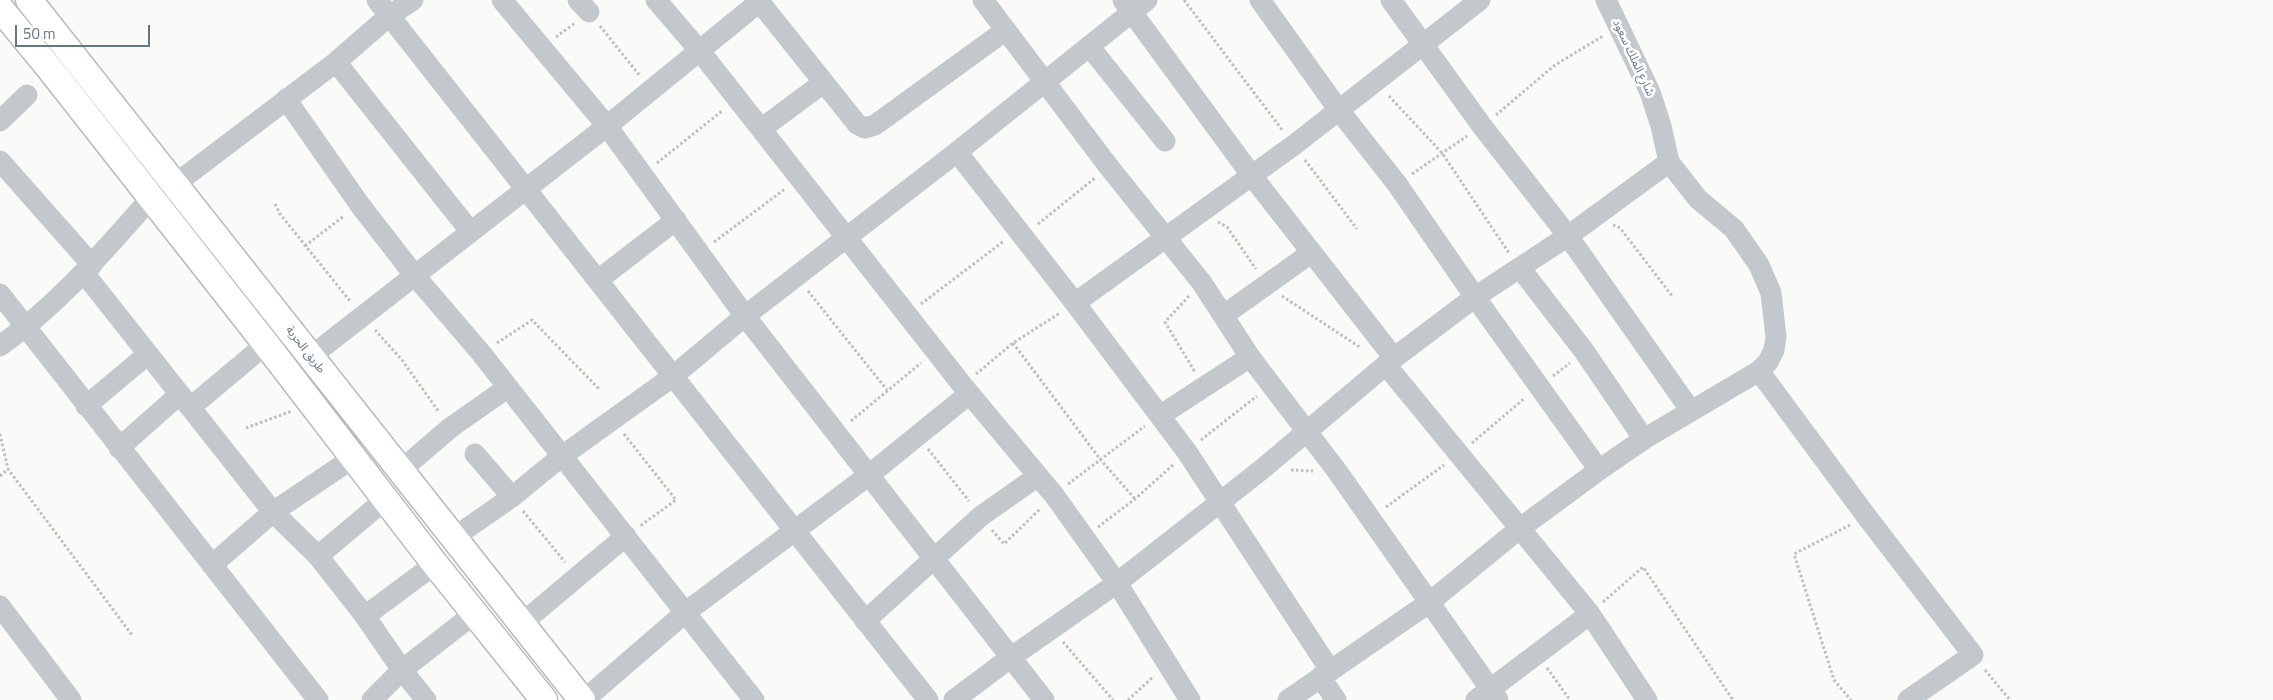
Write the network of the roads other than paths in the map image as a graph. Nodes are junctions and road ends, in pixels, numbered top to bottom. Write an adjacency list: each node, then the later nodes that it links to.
1 (28, 0): 32 (main road, طريق الحرية)
2 (413, 0): 13 (street)
3 (502, 0): 25 (street)
4 (656, 0): 17 (street)
5 (984, 0): 14 (street)
6 (1260, 0): 23 (street)
7 (1391, 0): 15 (street)
8 (1480, 0): 15 (street)
9 (1606, 0): 30 (street, شارع الملك سعود)
10 (759, 1): 17 (street); 20 (street)
11 (1134, 4): 16 (street); 31 (street)
12 (0, 8): 34 (main road)
13 (383, 8): 18 (street); 33 (street)
14 (1006, 30): 19 (street); 20 (street)
15 (1424, 44): 23 (street); 37 (street)
16 (1089, 46): 19 (street); 27 (street)
17 (699, 50): 25 (street); 26 (street)
18 (336, 62): 22 (street); 36 (street)
19 (1046, 81): 28 (street); 39 (street)
20 (823, 83): 26 (street)
21 (27, 95): 24 (street)
22 (286, 100): 32 (street); 43 (street)
23 (1338, 109): 31 (street); 46 (street)
24 (0, 121)
25 (606, 126): 33 (street); 35 (street)
26 (761, 129): 38 (street)
27 (1165, 141)
28 (956, 152): 38 (street); 47 (street)
29 (0, 161): 42 (street)
30 (1669, 162): 37 (street); 57 (street, شارع الملك سعود)
31 (1252, 176): 39 (street); 40 (street)
32 (174, 185): 54 (main road, طريق الحرية)
33 (525, 190): 36 (street); 44 (street)
34 (150, 199): 42 (street); 51 (main road)
35 (676, 220): 44 (street); 49 (street)
36 (470, 231): 43 (street)
37 (1568, 236): 41 (street); 63 (street)
38 (846, 238): 49 (street); 60 (street)
39 (1166, 239): 47 (street); 48 (street)
40 (1311, 253): 48 (street); 56 (street)
41 (1520, 268): 46 (street); 66 (street)
42 (88, 269): 50 (street); 53 (street)
43 (415, 276): 54 (street); 59 (street)
44 (598, 280): 58 (street)
45 (0, 294): 50 (street)
46 (1475, 298): 56 (street); 71 (street)
47 (1075, 304): 64 (street)
48 (1224, 315): 55 (street)
49 (745, 316): 58 (street); 73 (street)
50 (27, 326): 52 (street); 62 (street)
51 (266, 344): 61 (street); 70 (main road)
52 (0, 346)
53 (148, 354): 61 (street); 62 (street)
54 (310, 357): 72 (main road, طريق الحرية)
55 (1250, 357): 64 (street); 65 (street)
56 (1390, 362): 65 (street); 79 (street)
57 (1758, 371): 63 (street); 114 (street)
58 (672, 377): 69 (street); 80 (street)
59 (507, 388): 69 (street); 72 (street)
60 (966, 390): 73 (street); 74 (street)
61 (186, 401): 67 (street); 78 (street)
62 (86, 406): 67 (street)
63 (1691, 411): 66 (street)
64 (1161, 415): 77 (street)
65 (1307, 429): 77 (street); 88 (street)
66 (1644, 439): 71 (street)
67 (119, 448): 86 (street)
68 (475, 454): 75 (street)
69 (562, 456): 75 (street); 81 (street)
70 (353, 458): 76 (main road); 78 (street)
71 (1599, 470): 79 (street)
72 (400, 471): 82 (main road, طريق الحرية)
73 (869, 475): 80 (street); 84 (street)
74 (1038, 476): 84 (street); 87 (street)
75 (512, 497): 82 (street)
76 (386, 499): 83 (street); 85 (main road)
77 (1220, 502): 87 (street); 98 (street)
78 (273, 512): 83 (street); 86 (street)
79 (1519, 529): 88 (street); 92 (street)
80 (794, 530): 90 (street); 94 (street)
81 (626, 536): 90 (street); 95 (street)
82 (453, 538): 95 (main road, طريق الحرية)
83 (318, 556): 93 (street)
84 (935, 559): 94 (street); 96 (street)
85 (435, 564): 91 (main road); 93 (street)
86 (212, 565): 101 (street)
87 (1117, 583): 96 (street); 110 (street)
88 (1430, 602): 98 (street); 99 (street)
89 (0, 606): 100 (street)
90 (686, 612): 105 (street); 106 (street)
91 (475, 613): 97 (street); 104 (main road)
92 (1590, 614): 99 (street); 113 (street)
93 (364, 616): 97 (street)
94 (865, 621): 107 (street)
95 (521, 624): 105 (main road, طريق الحرية)
96 (1010, 658): 108 (street); 109 (street)
97 (402, 670): 102 (street); 103 (street)
98 (1325, 674): 111 (street); 112 (street)
99 (1488, 696)
100 (72, 700)
101 (318, 700)
102 (372, 700)
103 (426, 700)
104 (544, 700)
105 (583, 700)
106 (754, 700)
107 (928, 700)
108 (954, 700)
109 (1044, 700)
110 (1190, 700)
111 (1288, 700)
112 (1336, 700)
113 (1648, 700)
114 (1908, 700)

